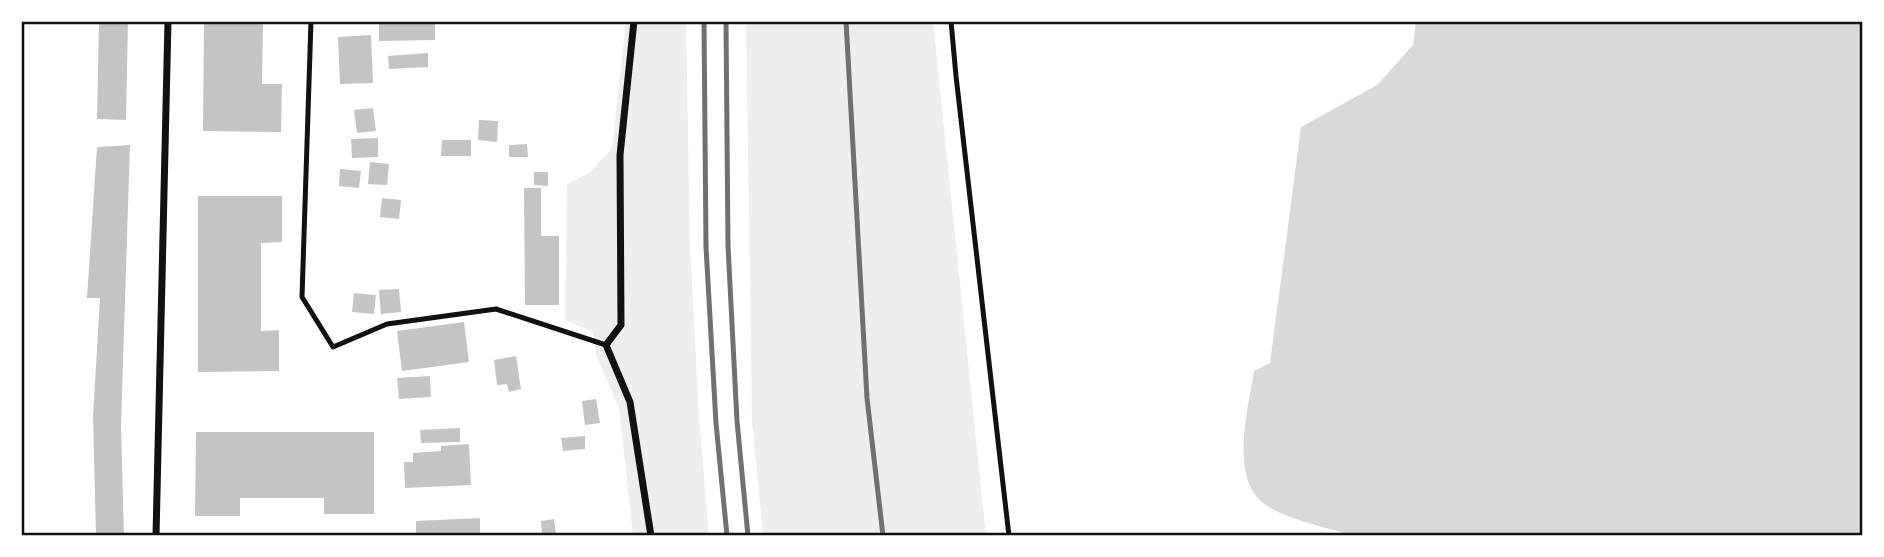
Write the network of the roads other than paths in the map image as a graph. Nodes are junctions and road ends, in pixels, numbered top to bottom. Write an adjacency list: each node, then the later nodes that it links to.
1 (168, 21): 6 (street)
2 (310, 21): 5 (lane)
3 (634, 21): 5 (street)
4 (951, 21): 8 (lane)
5 (606, 345): 7 (street)
6 (156, 536)
7 (651, 536)
8 (1009, 536)

